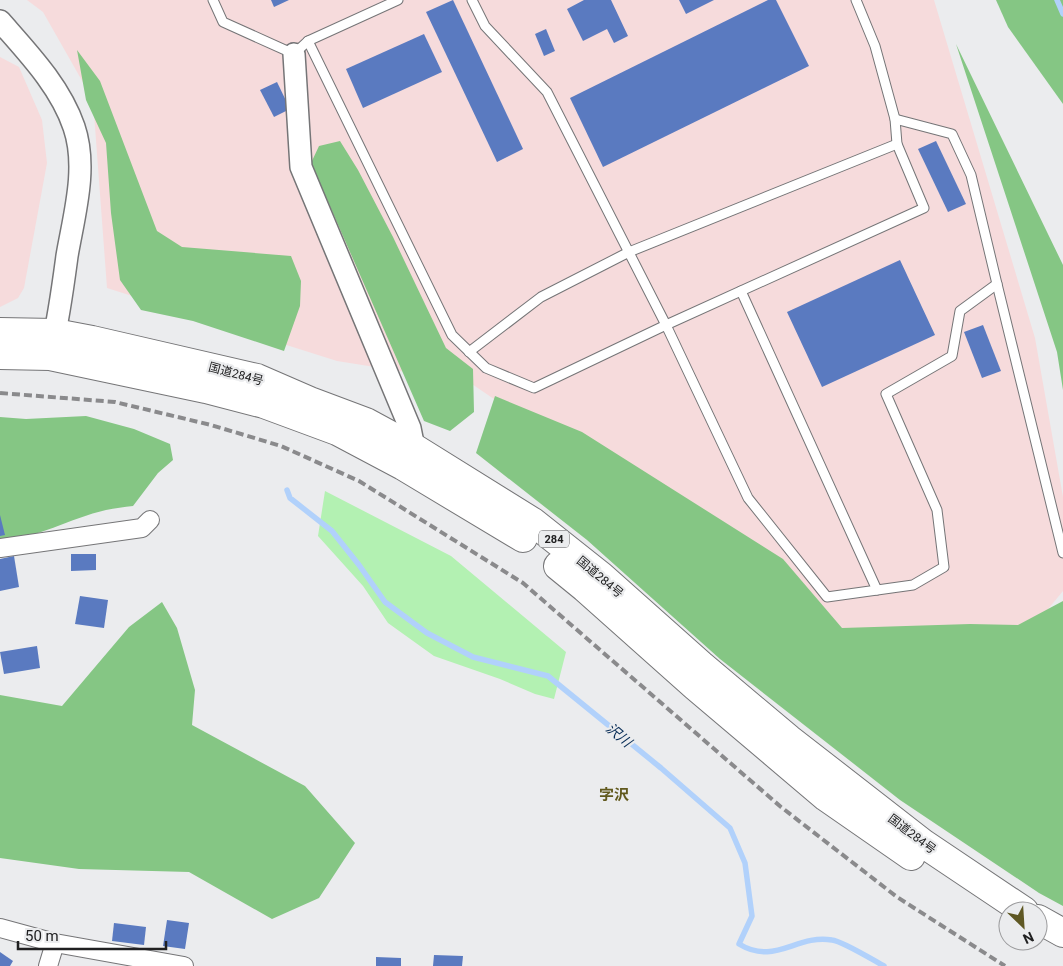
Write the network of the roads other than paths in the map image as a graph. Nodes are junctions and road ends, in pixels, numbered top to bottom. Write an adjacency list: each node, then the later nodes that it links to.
1 (213, 0): 6 (lane)
2 (398, 0): 6 (lane)
3 (472, 0): 9 (lane)
4 (856, 0): 7 (lane)
5 (0, 21): 14 (street)
6 (301, 47): 15 (lane); 17 (street)
7 (895, 119): 8 (lane); 10 (lane)
8 (897, 144): 9 (lane); 11 (lane)
9 (629, 252): 12 (lane); 15 (lane)
10 (996, 284): 20 (lane); 21 (lane)
11 (741, 291): 12 (lane); 21 (lane)
12 (666, 325): 15 (lane); 21 (lane)
13 (0, 332): 14 (highway, 国道284号 / 284)
14 (53, 344): 16 (highway, 国道284号 / 284); 17 (highway, 国道284号 / 284)
15 (469, 352)
16 (0, 355)
17 (408, 457): 22 (highway, 国道284号 / 284); 23 (highway, 国道284号 / 284)
18 (150, 520): 19 (street)
19 (0, 548)
20 (1063, 553)
21 (877, 590)
22 (1009, 901)
23 (998, 915)
24 (1048, 925): 26 (highway)
25 (0, 928): 27 (street)
26 (1063, 933)
27 (55, 942): 30 (street); 31 (street)
28 (1048, 942): 29 (highway)
29 (1063, 950)
30 (48, 966)
31 (184, 966)

